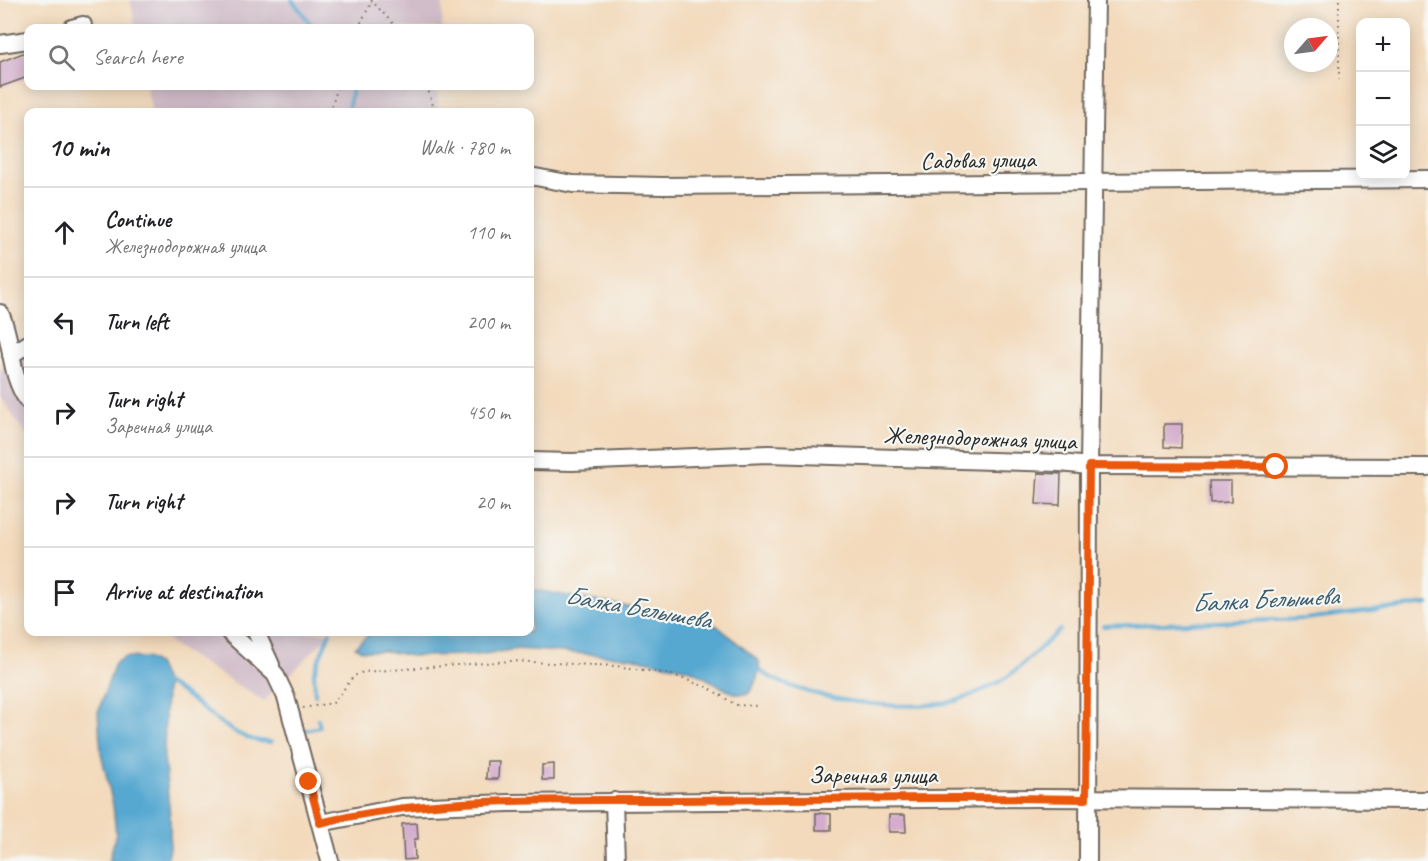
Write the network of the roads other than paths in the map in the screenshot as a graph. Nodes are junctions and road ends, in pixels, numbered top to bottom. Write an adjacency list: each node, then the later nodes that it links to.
1 (1096, 0): 6 (street)
2 (24, 41): 3 (street)
3 (0, 44)
4 (534, 177): 6 (street, Садовая улица)
5 (1428, 179): 6 (street, Садовая улица)
6 (1093, 182): 12 (street)
7 (0, 313): 9 (street)
8 (24, 347): 9 (street)
9 (12, 355): 10 (street)
10 (24, 394)
11 (534, 461): 12 (street, Железнодорожная улица)
12 (1089, 466): 13 (street, Железнодорожная улица); 17 (street)
13 (1428, 467)
14 (233, 636): 16 (street)
15 (258, 636): 16 (street)
16 (275, 674): 20 (street)
17 (1086, 799): 18 (street, Заречная улица); 19 (street, Заречная улица); 23 (street)
18 (1428, 800)
19 (614, 801): 20 (street, Заречная улица); 22 (street)
20 (320, 823): 21 (street)
21 (330, 861)
22 (616, 861)
23 (1088, 861)

